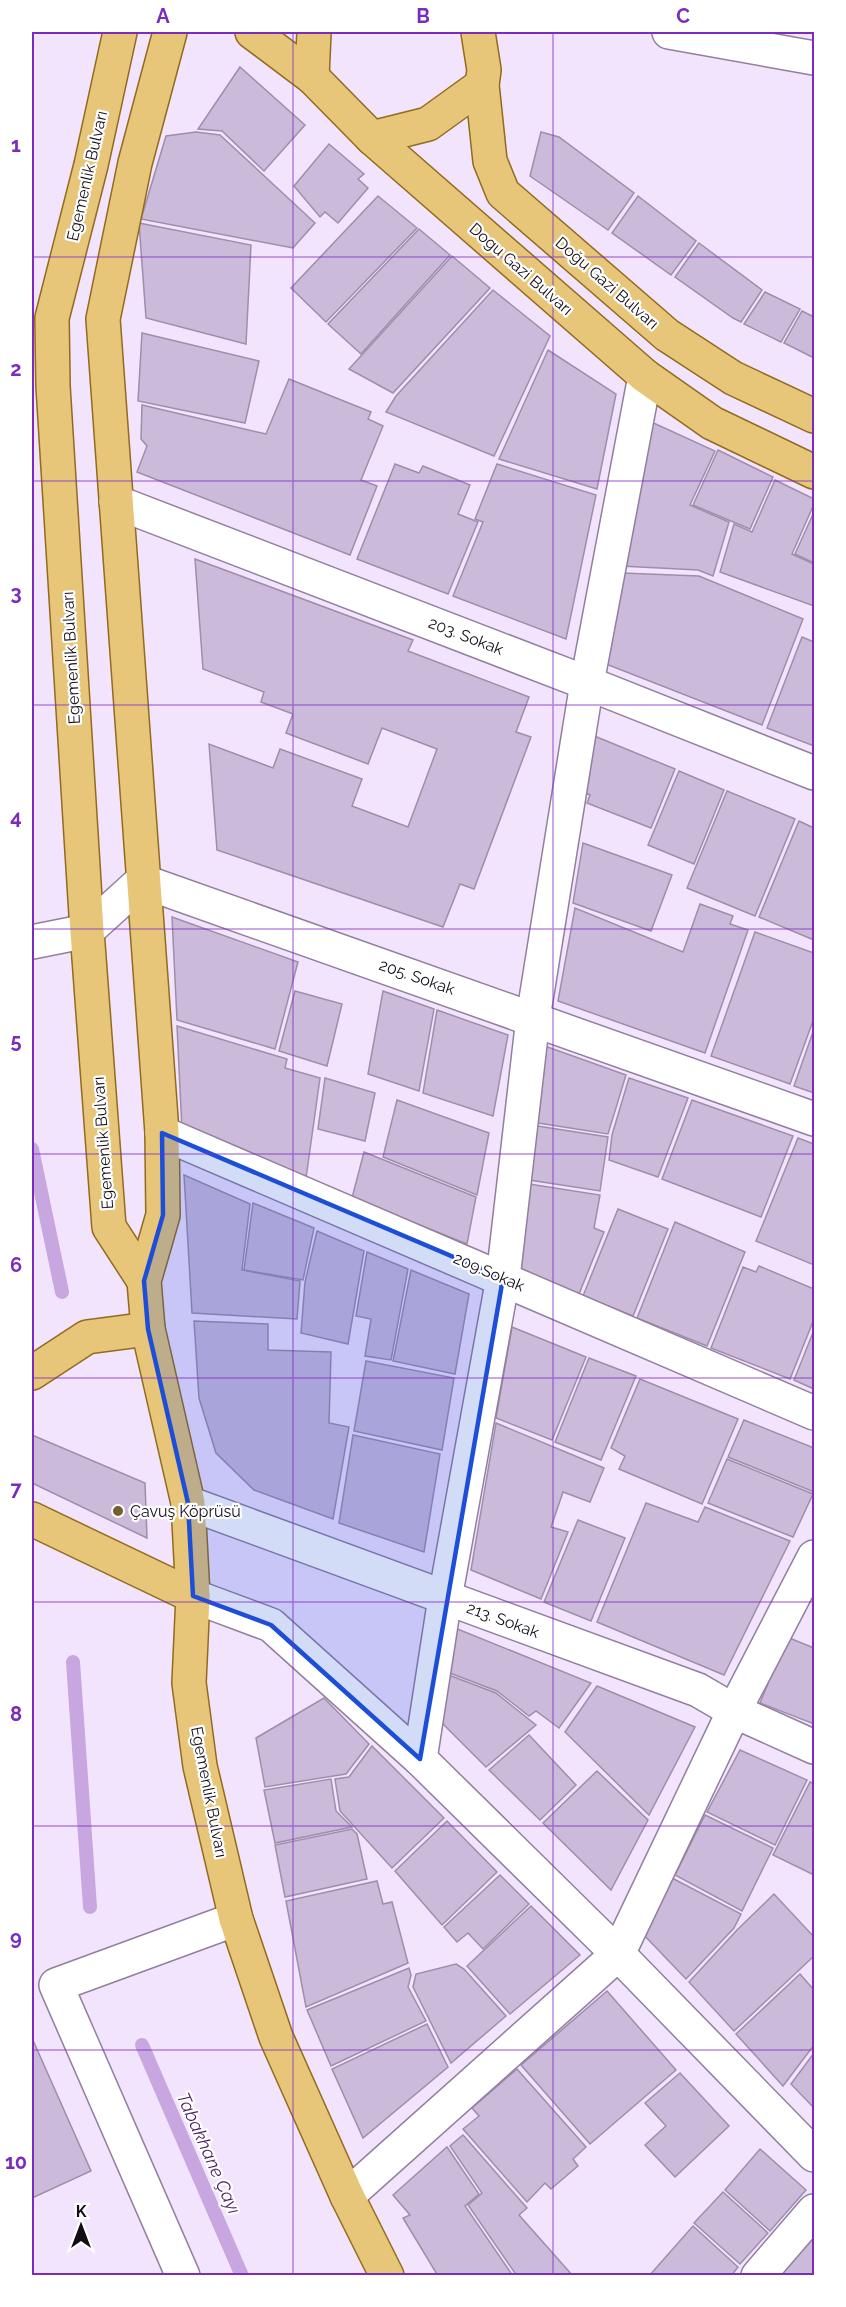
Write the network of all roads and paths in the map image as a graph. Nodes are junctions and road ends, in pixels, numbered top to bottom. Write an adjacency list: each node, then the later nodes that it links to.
1 (120, 32): 19 (main road, Egemenlik Bulvarı)
2 (170, 32): 15 (main road, Egemenlik Bulvarı)
3 (252, 32): 9 (main road, Dogu Gazi Bulvarı)
4 (314, 32): 9 (main road)
5 (478, 32): 10 (main road, Doğu Gazi Bulvarı)
6 (496, 32): 10 (street)
7 (669, 32): 8 (street)
8 (814, 58)
9 (312, 77): 11 (main road, Dogu Gazi Bulvarı)
10 (483, 78): 11 (main road); 13 (main road, Doğu Gazi Bulvarı)
11 (372, 138): 12 (main road, Dogu Gazi Bulvarı)
12 (645, 376): 14 (main road, Dogu Gazi Bulvarı); 16 (street)
13 (814, 416)
14 (814, 472)
15 (116, 502): 16 (street, 203. Sokak); 18 (main road, Egemenlik Bulvarı)
16 (587, 683): 17 (street, 203. Sokak); 21 (street)
17 (814, 772)
18 (142, 880): 19 (street); 21 (street, 205. Sokak); 23 (main road, Egemenlik Bulvarı)
19 (87, 931): 20 (street); 25 (main road, Egemenlik Bulvarı)
20 (32, 942)
21 (533, 1018): 22 (street, 205. Sokak); 24 (street)
22 (814, 1119)
23 (162, 1132): 24 (street, 209.Sokak); 25 (main road, Egemenlik Bulvarı)
24 (503, 1278): 28 (street, 209.Sokak); 33 (street)
25 (144, 1281): 26 (main road, Egemenlik Bulvarı)
26 (148, 1329): 27 (main road); 29 (main road, Egemenlik Bulvarı)
27 (32, 1373)
28 (814, 1413)
29 (188, 1503): 32 (main road, Egemenlik Bulvarı); 33 (street, 213. Sokak)
30 (32, 1519): 32 (main road)
31 (814, 1557): 34 (street)
32 (194, 1596): 36 (street); 37 (main road, Egemenlik Bulvarı)
33 (445, 1599): 34 (street, 213. Sokak); 36 (street)
34 (734, 1711): 35 (street, 213. Sokak); 38 (street)
35 (814, 1747)
36 (420, 1759): 38 (street)
37 (237, 1919): 40 (main road, Egemenlik Bulvarı); 42 (street)
38 (618, 1954): 39 (street); 40 (street)
39 (814, 2156)
40 (347, 2196): 43 (main road, Egemenlik Bulvarı)
41 (814, 2211): 44 (street)
42 (183, 2276)
43 (387, 2276)
44 (758, 2276)

